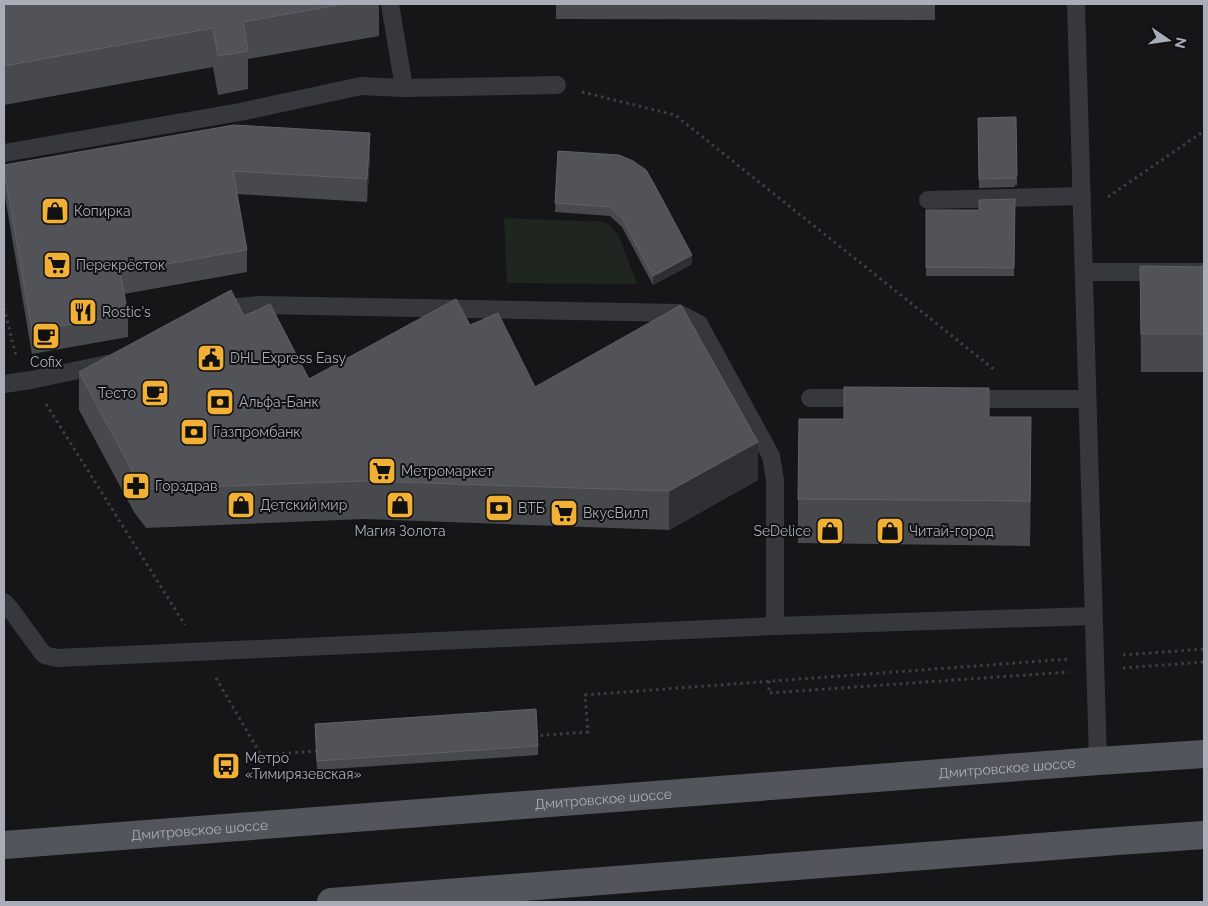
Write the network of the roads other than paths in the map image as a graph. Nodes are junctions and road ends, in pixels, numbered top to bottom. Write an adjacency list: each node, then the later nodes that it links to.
1 (390, 4): 4 (lane)
2 (1076, 4): 6 (lane)
3 (557, 85): 4 (lane)
4 (404, 88): 5 (lane)
5 (4, 154)
6 (1082, 196): 7 (lane); 8 (lane)
7 (928, 200)
8 (1084, 272): 9 (lane); 16 (lane)
9 (1204, 272)
10 (201, 322): 19 (lane)
11 (125, 361): 12 (lane)
12 (4, 384)
13 (810, 398): 14 (lane)
14 (887, 398)
15 (945, 399): 16 (lane)
16 (1088, 399): 18 (lane)
17 (4, 602): 19 (lane)
18 (1093, 616): 19 (lane); 21 (lane)
19 (775, 626)
20 (1204, 754): 21 (main road, Дмитровское шоссе)
21 (1098, 761): 23 (main road, Дмитровское шоссе)
22 (1204, 835): 24 (main road)
23 (4, 845)
24 (331, 902)

